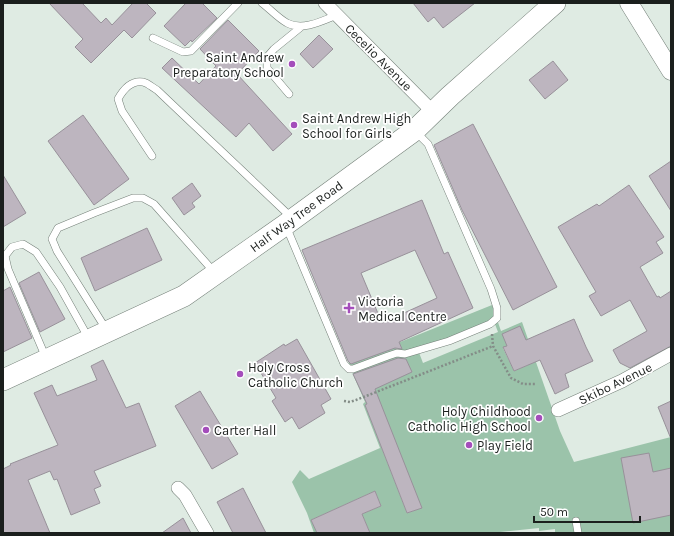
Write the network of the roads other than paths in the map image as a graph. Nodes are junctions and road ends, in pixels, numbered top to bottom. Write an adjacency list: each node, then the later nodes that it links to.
1 (238, 3): 8 (lane)
2 (262, 3): 7 (lane)
3 (325, 3): 6 (street, Cecelio Avenue)
4 (555, 3): 11 (main road, Half Way Tree Road)
5 (629, 3): 9 (main road)
6 (338, 15): 7 (lane); 11 (street, Cecelio Avenue)
7 (301, 27): 10 (lane)
8 (153, 38)
9 (671, 71)
10 (289, 94)
11 (433, 112): 12 (main road, Half Way Tree Road)
12 (415, 130): 14 (main road, Half Way Tree Road); 14 (lane)
13 (152, 156): 14 (lane)
14 (289, 222): 15 (main road, Half Way Tree Road)
15 (215, 274): 16 (main road, Half Way Tree Road); 16 (lane)
16 (98, 335): 18 (main road, Half Way Tree Road); 18 (lane)
17 (671, 354): 20 (street, Skibo Avenue)
18 (47, 360): 19 (main road, Half Way Tree Road)
19 (3, 380)
20 (558, 410)
21 (178, 488): 23 (street)
22 (576, 521): 24 (lane)
23 (207, 533)
24 (578, 533)

